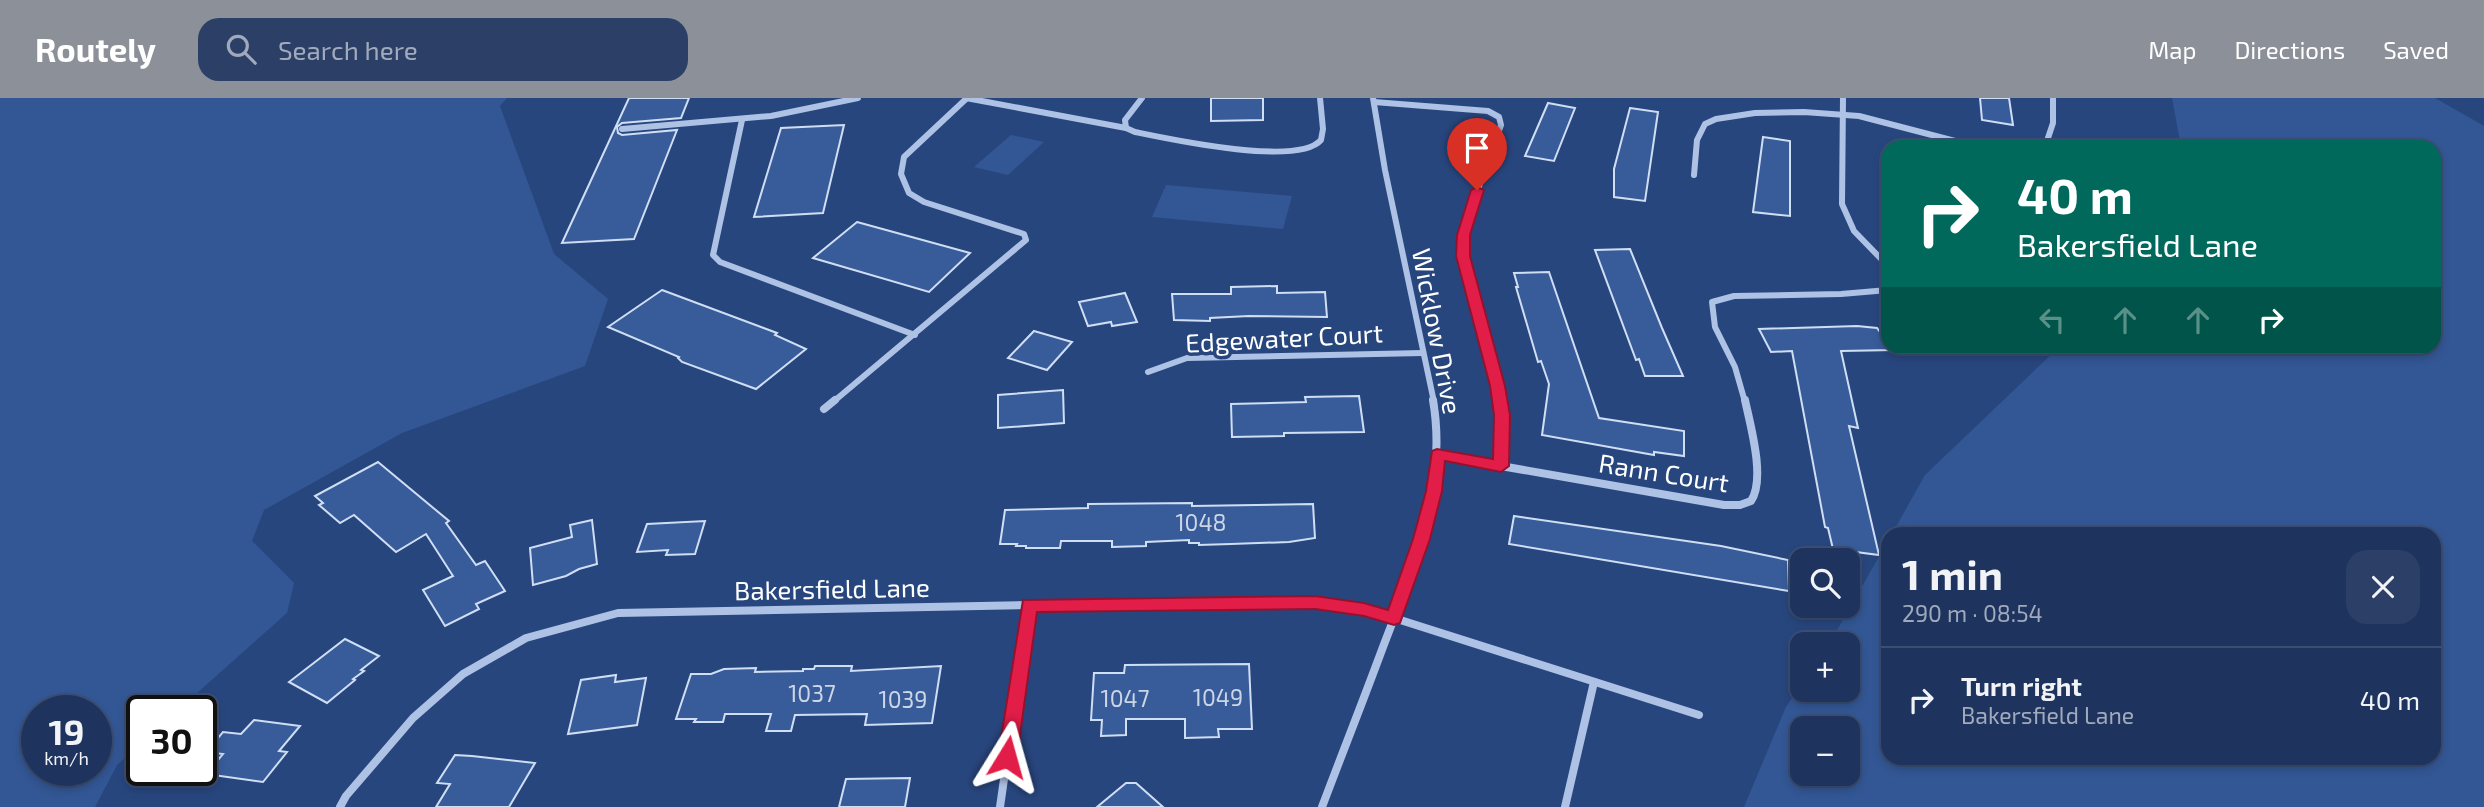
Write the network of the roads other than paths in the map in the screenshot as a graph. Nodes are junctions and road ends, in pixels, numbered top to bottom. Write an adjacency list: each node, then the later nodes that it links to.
1 (858, 98): 9 (street)
2 (966, 98): 10 (street); 17 (street)
3 (1142, 98): 10 (street)
4 (1320, 98): 10 (street)
5 (1843, 98): 8 (street)
6 (2053, 98): 13 (street)
7 (1373, 100): 18 (street, Wicklow Drive); 22 (street)
8 (1844, 114): 12 (street); 14 (street); 15 (street)
9 (742, 120): 11 (street); 17 (street)
10 (1126, 128)
11 (622, 129)
12 (1950, 140)
13 (2047, 140)
14 (1694, 175)
15 (1881, 259)
16 (1881, 291): 22 (street, Rann Court)
17 (915, 335): 20 (street)
18 (1423, 352): 19 (street, Edgewater Court); 21 (street, Wicklow Drive)
19 (1148, 372)
20 (824, 409)
21 (1437, 454): 22 (street, Rann Court); 24 (street, Wicklow Drive)
22 (1501, 466)
23 (1029, 605): 24 (street, Bakersfield Lane); 27 (street, Bakersfield Lane); 28 (street)
24 (1394, 618): 25 (street, Bakersfield Lane); 29 (street, Wicklow Drive)
25 (1594, 682): 26 (street, Bakersfield Lane); 30 (street)
26 (1699, 715)
27 (340, 807)
28 (1000, 807)
29 (1322, 807)
30 (1564, 807)

